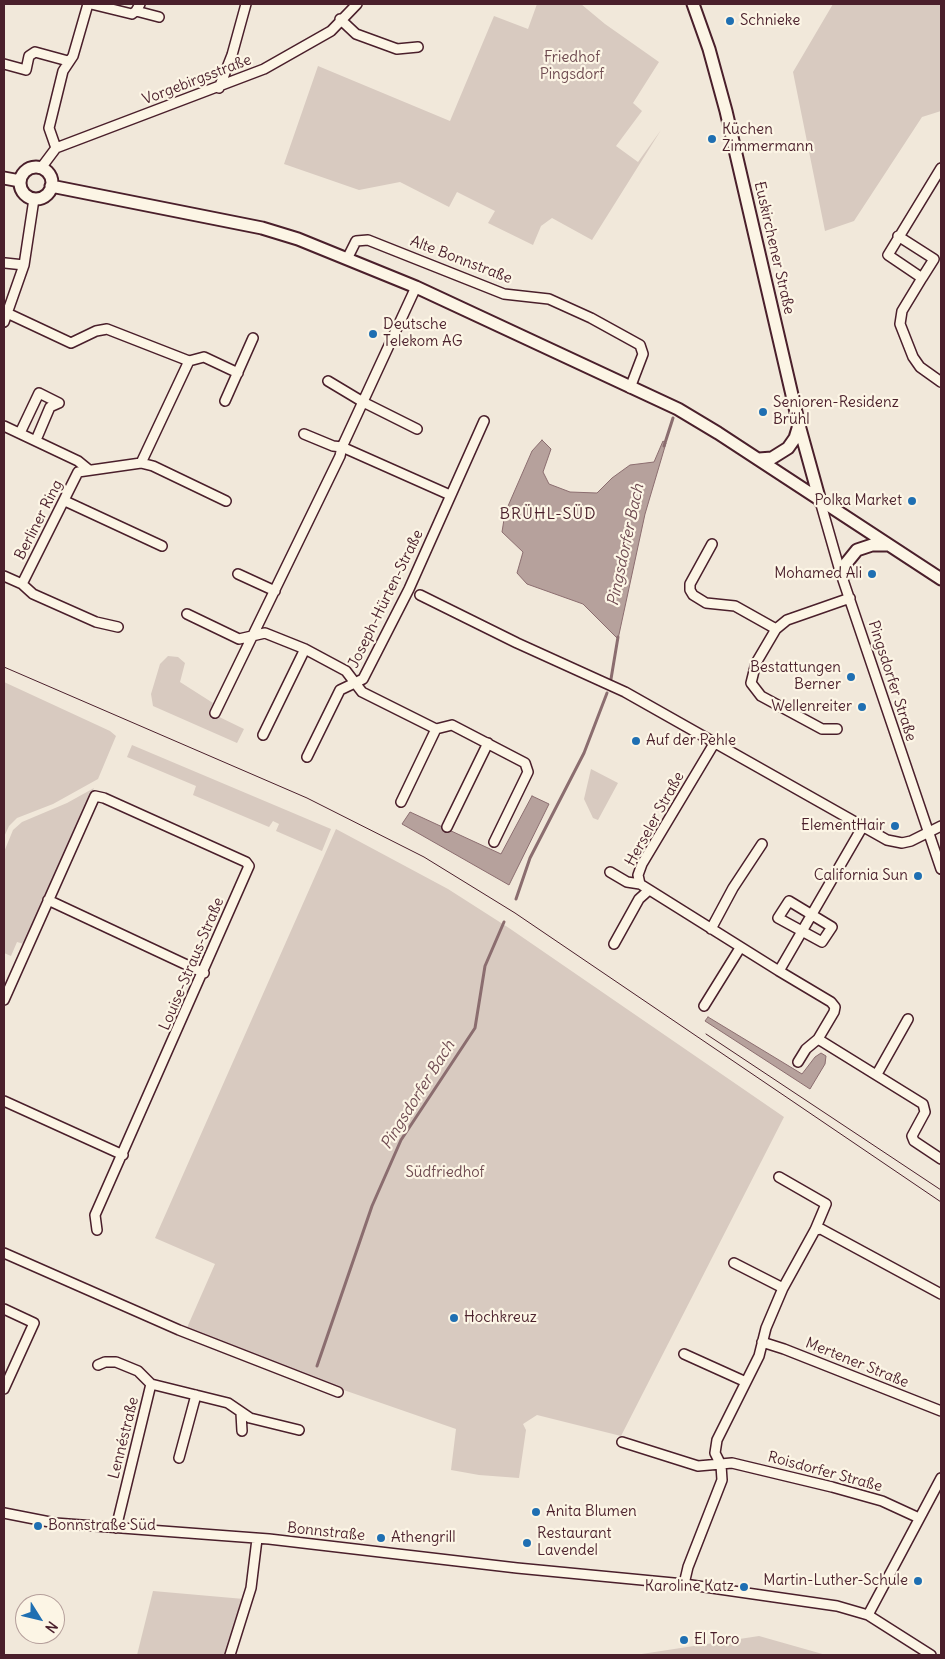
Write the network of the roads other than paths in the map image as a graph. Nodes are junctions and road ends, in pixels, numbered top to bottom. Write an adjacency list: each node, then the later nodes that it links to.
1 (89, 4): 5 (street); 9 (street)
2 (246, 4): 11 (street)
3 (357, 4): 7 (street, Vorgebirgsstraße)
4 (693, 4): 36 (main road, Euskirchener Straße)
5 (138, 8): 6 (street)
6 (159, 17)
7 (340, 19): 8 (street); 11 (street, Vorgebirgsstraße)
8 (418, 47)
9 (68, 61): 10 (street); 12 (street)
10 (4, 64)
11 (218, 88): 12 (street, Vorgebirgsstraße)
12 (56, 148): 13 (street)
13 (41, 168): 16 (main road); 17 (main road)
14 (941, 168): 19 (street)
15 (4, 178): 16 (main road)
16 (20, 181): 18 (main road)
17 (51, 186): 18 (main road); 20 (main road)
18 (34, 199): 23 (street)
19 (898, 236): 21 (street); 24 (street)
20 (347, 258): 25 (main road); 32 (street, Alte Bonnstraße)
21 (938, 260): 24 (street)
22 (5, 263): 23 (street)
23 (24, 265): 26 (street)
24 (922, 278): 31 (street)
25 (416, 286): 32 (main road); 34 (street)
26 (6, 318): 28 (street)
27 (253, 338): 29 (street)
28 (189, 361): 29 (street); 44 (street)
29 (238, 373): 33 (street)
30 (328, 381): 34 (street)
31 (941, 382)
32 (630, 388): 43 (main road)
33 (225, 401)
34 (363, 402): 38 (street); 42 (street)
35 (484, 421): 46 (street, Joseph-Hürten-Straße)
36 (799, 425): 43 (main road); 49 (main road, Euskirchener Straße)
37 (4, 426): 39 (street)
38 (417, 429)
39 (20, 433): 41 (street); 41 (street)
40 (304, 434): 42 (street)
41 (36, 440): 45 (street)
42 (342, 447): 46 (street); 58 (street)
43 (759, 458): 49 (main road)
44 (140, 463): 45 (street); 48 (street)
45 (89, 470): 47 (street, Berliner Ring)
46 (450, 495): 66 (street, Joseph-Hürten-Straße)
47 (65, 501): 52 (street); 57 (street, Berliner Ring)
48 (226, 501)
49 (820, 501): 51 (main road); 53 (street, Pingsdorfer Straße)
50 (712, 544): 63 (street)
51 (887, 545): 53 (main road); 56 (main road)
52 (162, 546)
53 (840, 571): 60 (street, Pingsdorfer Straße)
54 (238, 574): 58 (street)
55 (4, 576): 57 (street, Berliner Ring)
56 (941, 578)
57 (22, 584): 62 (street)
58 (275, 591): 64 (street)
59 (420, 595): 71 (street)
60 (850, 598): 63 (street); 78 (street, Pingsdorfer Straße)
61 (187, 614): 64 (street, Joseph-Hürten-Straße)
62 (118, 627)
63 (776, 629): 69 (street)
64 (253, 637): 65 (street, Joseph-Hürten-Straße); 67 (street)
65 (305, 649): 66 (street, Joseph-Hürten-Straße); 70 (street)
66 (355, 682): 68 (street); 73 (street, Joseph-Hürten-Straße)
67 (215, 712)
68 (436, 729): 72 (street); 74 (street)
69 (836, 729)
70 (263, 736)
71 (715, 742): 75 (street); 83 (street, Herseler Straße)
72 (488, 743): 77 (street); 79 (street)
73 (307, 757)
74 (401, 802)
75 (863, 826): 78 (street); 86 (street)
76 (941, 826): 78 (street)
77 (447, 827)
78 (929, 833): 81 (street, Pingsdorfer Straße)
79 (494, 842)
80 (762, 844): 87 (street)
81 (941, 869)
82 (610, 872): 83 (street, Herseler Straße)
83 (640, 884): 84 (street, Herseler Straße)
84 (649, 890): 87 (street, Herseler Straße); 89 (street)
85 (48, 900): 92 (street); 92 (street, Louise-Straus-Straße); 93 (street)
86 (810, 914): 88 (street); 88 (street); 88 (street)
87 (711, 929): 90 (street, Herseler Straße)
88 (801, 930): 91 (street)
89 (614, 944)
90 (740, 948): 91 (street, Herseler Straße); 94 (street)
91 (779, 971): 96 (street, Herseler Straße)
92 (204, 973): 100 (street, Louise-Straus-Straße)
93 (4, 1000)
94 (704, 1006)
95 (908, 1019): 98 (street)
96 (818, 1039): 97 (street); 98 (street)
97 (798, 1062)
98 (876, 1074): 101 (street)
99 (4, 1101): 100 (street)
100 (123, 1154): 103 (street, Louise-Straus-Straße)
101 (941, 1159)
102 (779, 1178): 104 (street)
103 (97, 1230)
104 (815, 1230): 107 (street); 108 (street)
105 (4, 1253): 116 (street)
106 (734, 1263): 107 (street)
107 (783, 1288): 110 (street)
108 (941, 1294)
109 (4, 1309): 115 (street)
110 (762, 1342): 113 (street); 118 (street, Mertener Straße)
111 (684, 1354): 113 (street)
112 (98, 1365): 114 (street, Lennéstraße)
113 (746, 1382): 124 (street)
114 (151, 1384): 117 (street); 130 (street, Lennéstraße)
115 (4, 1390)
116 (338, 1392)
117 (196, 1395): 119 (street); 123 (street)
118 (941, 1411)
119 (241, 1413): 120 (street); 121 (street)
120 (299, 1430)
121 (242, 1431)
122 (622, 1442): 124 (street, Roisdorfer Straße)
123 (179, 1458)
124 (721, 1465): 129 (street, Roisdorfer Straße); 132 (street)
125 (941, 1478): 126 (street)
126 (932, 1494): 127 (street); 129 (street)
127 (941, 1498)
128 (4, 1513): 130 (street, Bonnstraße)
129 (919, 1518): 133 (street)
130 (116, 1528): 131 (street, Bonnstraße)
131 (257, 1539): 132 (street, Bonnstraße); 134 (street)
132 (684, 1584): 133 (street, Bonnstraße)
133 (868, 1615): 135 (street, Bonnstraße)
134 (230, 1655)
135 (930, 1655)

